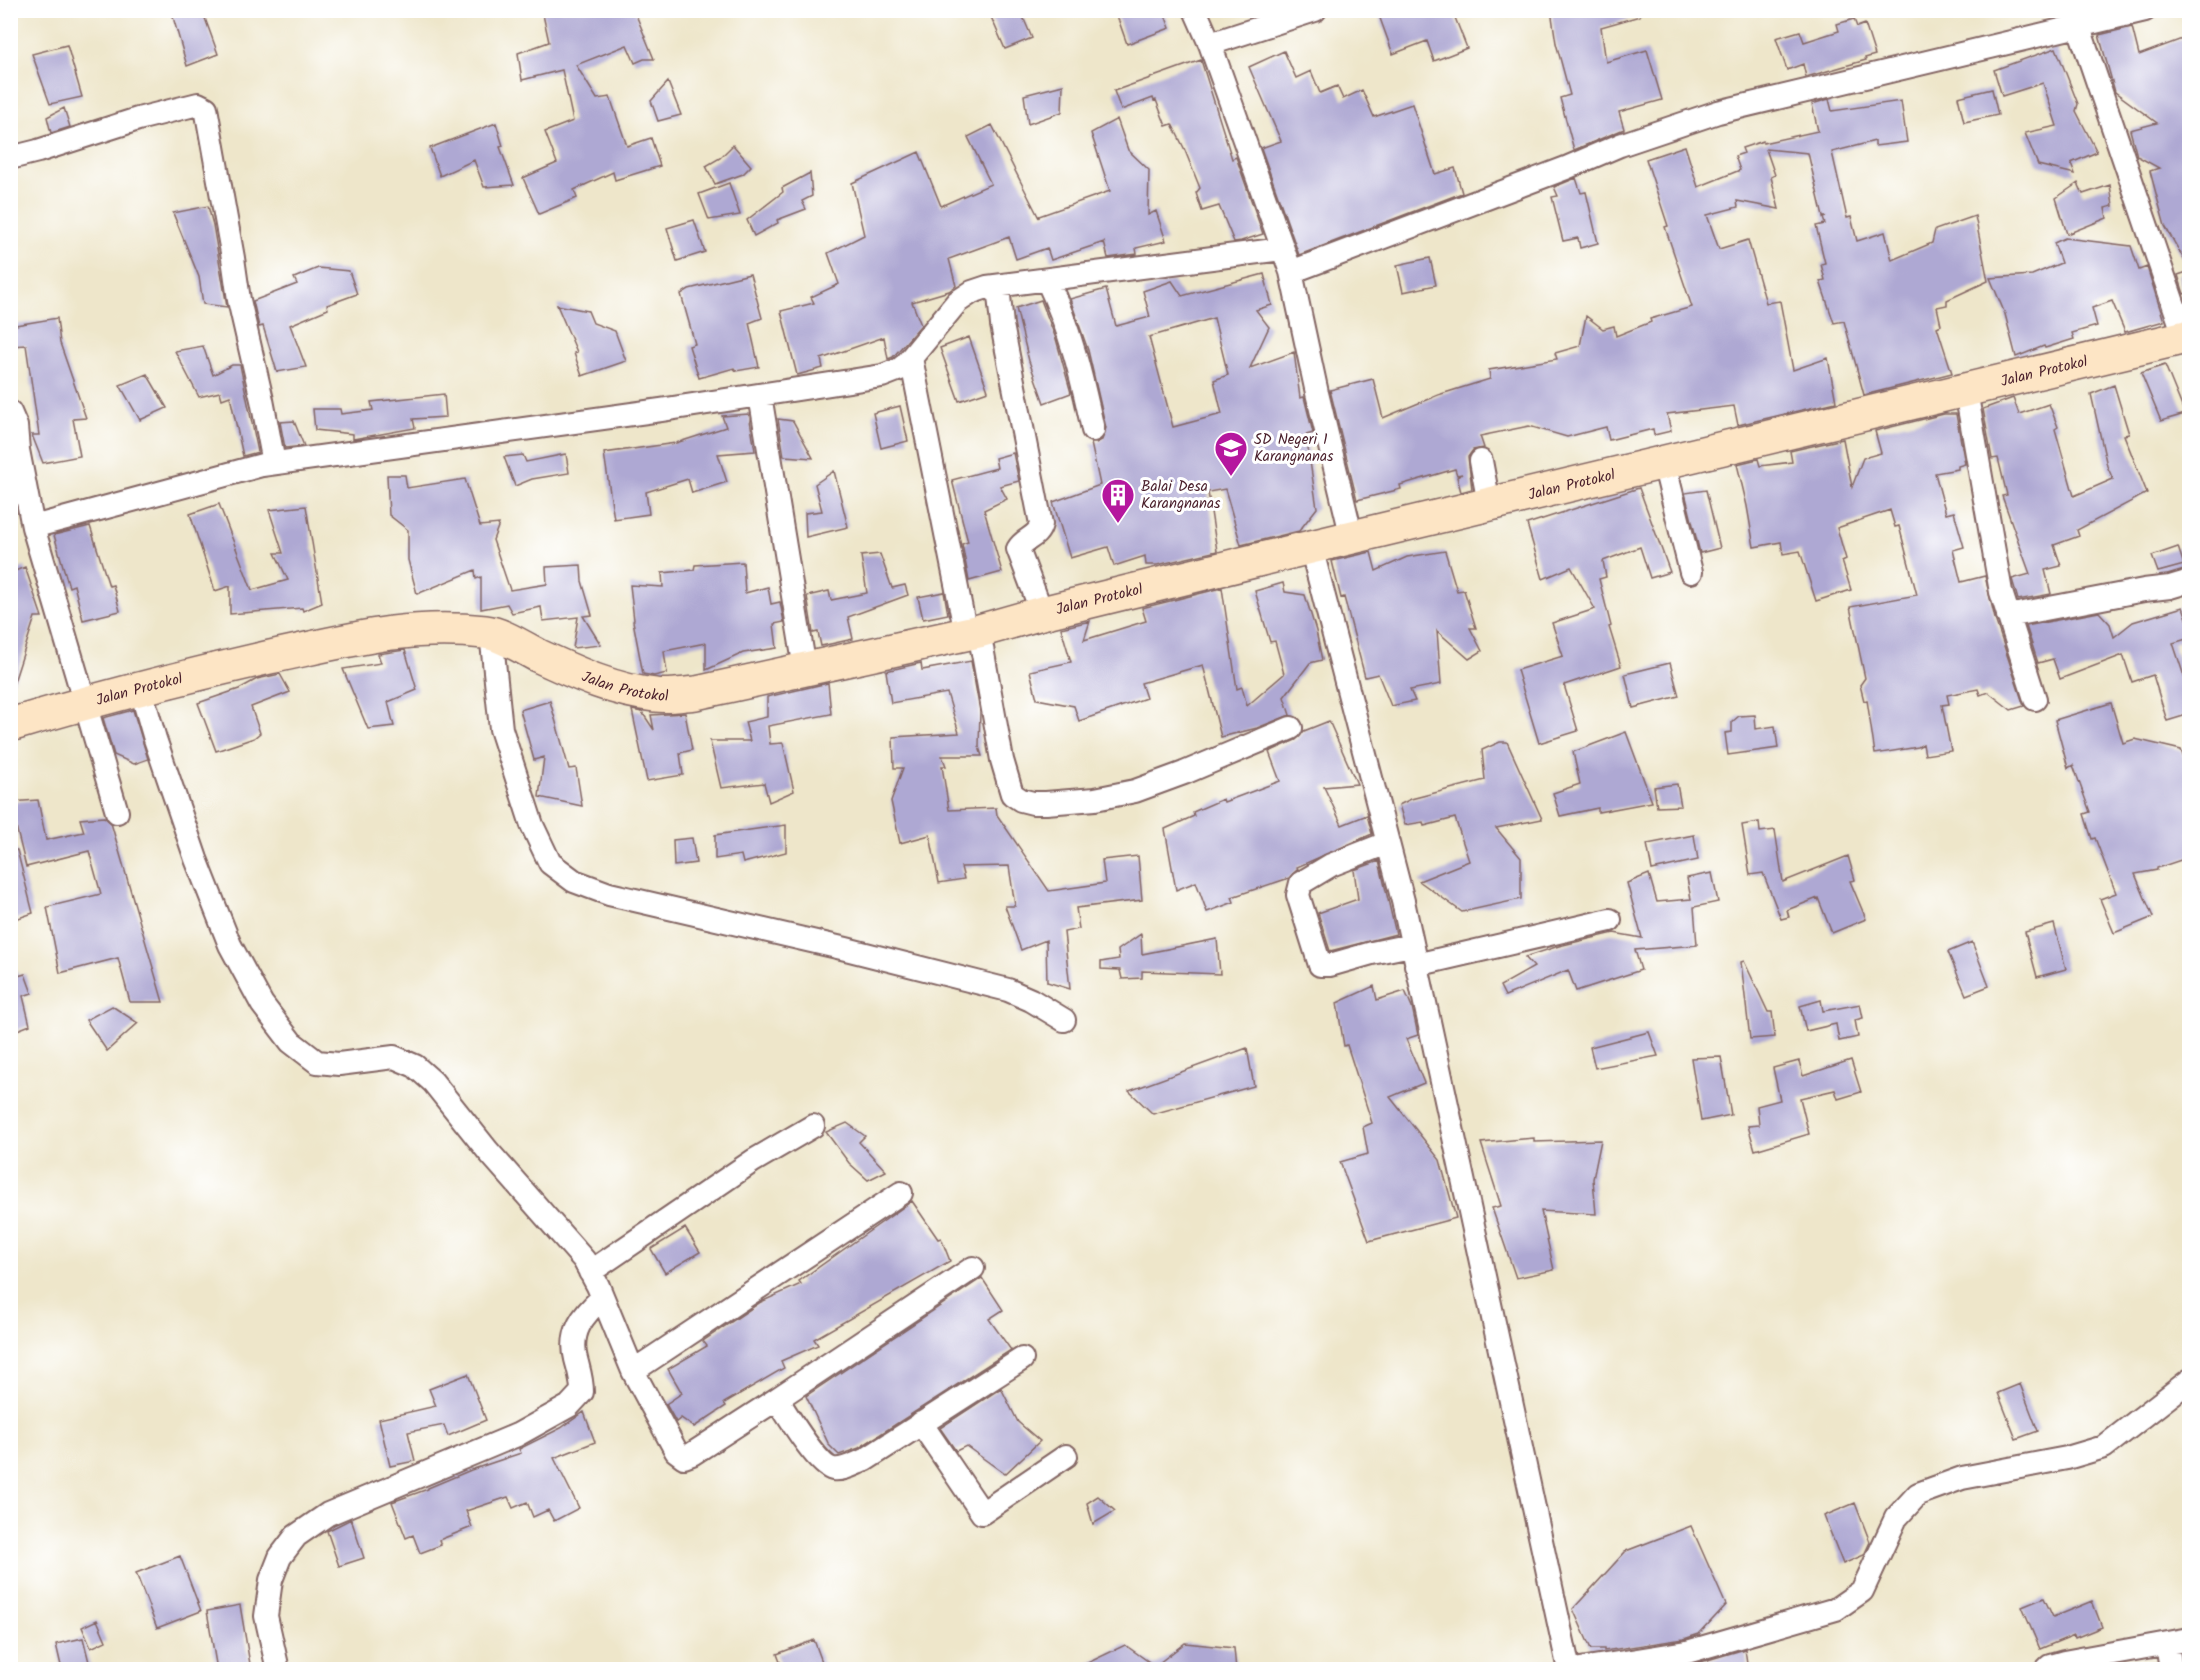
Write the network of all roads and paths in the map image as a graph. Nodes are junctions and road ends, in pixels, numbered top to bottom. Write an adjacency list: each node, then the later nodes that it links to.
1 (1195, 10): 5 (street)
2 (1315, 10): 5 (street)
3 (2145, 10): 4 (street)
4 (2076, 18): 8 (street); 11 (street)
5 (1210, 44): 7 (street)
6 (10, 158): 18 (street)
7 (1282, 249): 8 (street); 9 (street)
8 (1291, 272): 22 (street)
9 (1047, 280): 10 (street); 16 (street)
10 (998, 286): 12 (street); 26 (street)
11 (2187, 337): 13 (street, Jalan Protokol)
12 (911, 358): 14 (street); 29 (street)
13 (1966, 391): 19 (street, Jalan Protokol); 27 (street)
14 (760, 395): 18 (street); 30 (street)
15 (10, 412): 21 (street)
16 (1094, 430)
17 (1481, 461): 20 (street)
18 (274, 463): 21 (street)
19 (1664, 463): 20 (street, Jalan Protokol); 24 (street)
20 (1489, 504): 22 (street, Jalan Protokol)
21 (33, 526): 33 (street)
22 (1352, 538): 23 (street, Jalan Protokol)
23 (1311, 547): 26 (street, Jalan Protokol); 37 (street)
24 (1691, 572)
25 (2190, 581): 27 (street)
26 (1042, 614): 29 (street, Jalan Protokol)
27 (2008, 616): 32 (street)
28 (491, 633): 30 (street, Jalan Protokol); 31 (street, Jalan Protokol); 40 (street)
29 (973, 633): 30 (street, Jalan Protokol); 35 (street)
30 (805, 669)
31 (140, 687): 33 (street, Jalan Protokol); 44 (street)
32 (2035, 699)
33 (86, 702): 34 (street, Jalan Protokol); 36 (street)
34 (10, 724)
35 (1292, 728)
36 (117, 812)
37 (1388, 843): 39 (street); 39 (street)
38 (1610, 920): 39 (street)
39 (1413, 955): 55 (street)
40 (1064, 1020)
41 (813, 1125): 44 (street)
42 (901, 1192): 47 (street)
43 (973, 1268): 49 (street)
44 (590, 1272): 45 (street)
45 (602, 1298): 47 (street); 54 (street)
46 (1022, 1359): 50 (street)
47 (633, 1371): 49 (street)
48 (2190, 1380): 56 (street)
49 (777, 1399): 50 (street)
50 (921, 1423): 51 (street)
51 (1066, 1456)
52 (2190, 1639): 53 (street)
53 (2167, 1644): 57 (street); 58 (street)
54 (278, 1670)
55 (1569, 1670)
56 (1574, 1670)
57 (2046, 1670)
58 (2171, 1670)

